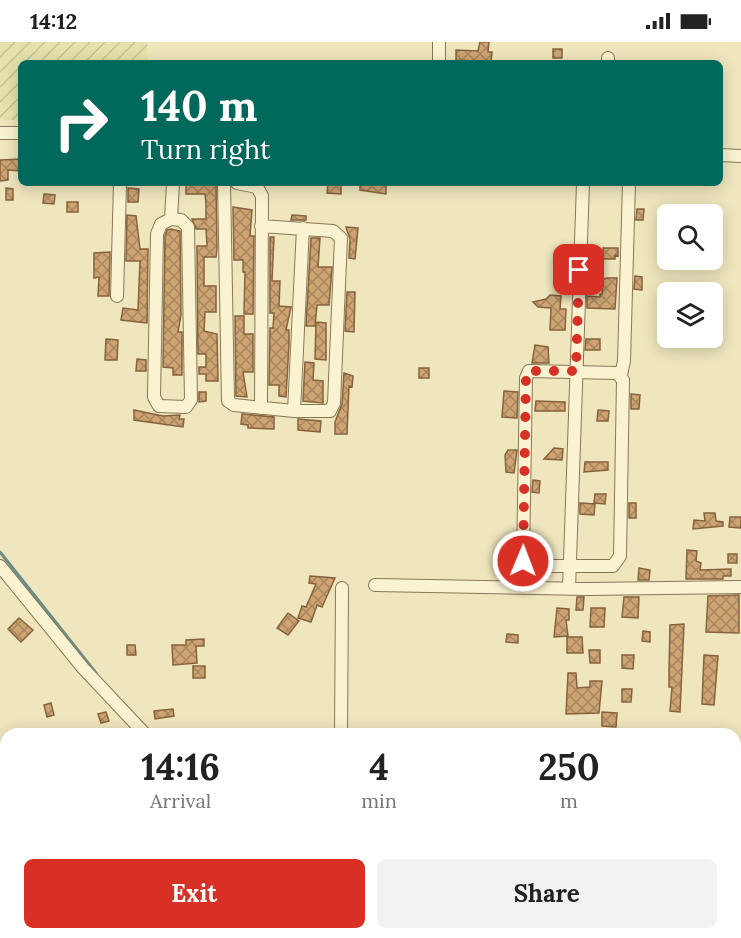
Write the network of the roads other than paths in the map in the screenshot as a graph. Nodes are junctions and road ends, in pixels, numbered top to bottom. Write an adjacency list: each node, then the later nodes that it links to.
1 (439, 42): 2 (street)
2 (438, 60)
3 (0, 132): 4 (street)
4 (18, 133)
5 (723, 155): 6 (street)
6 (741, 156)
7 (120, 186): 16 (street)
8 (173, 186): 13 (street)
9 (224, 186): 19 (street)
10 (255, 186): 14 (street)
11 (583, 186): 17 (street)
12 (629, 186): 18 (street)
13 (171, 219): 13 (street)
14 (261, 226): 15 (street); 19 (street)
15 (303, 228): 20 (street); 20 (street)
16 (117, 296)
17 (576, 371): 18 (street); 22 (street); 22 (street)
18 (621, 375): 22 (street)
19 (261, 408): 20 (street)
20 (294, 411)
21 (0, 566): 27 (street)
22 (569, 566): 26 (street)
23 (375, 585): 26 (street)
24 (741, 587): 26 (street)
25 (342, 588): 28 (street)
26 (569, 589)
27 (138, 728)
28 (341, 728)

